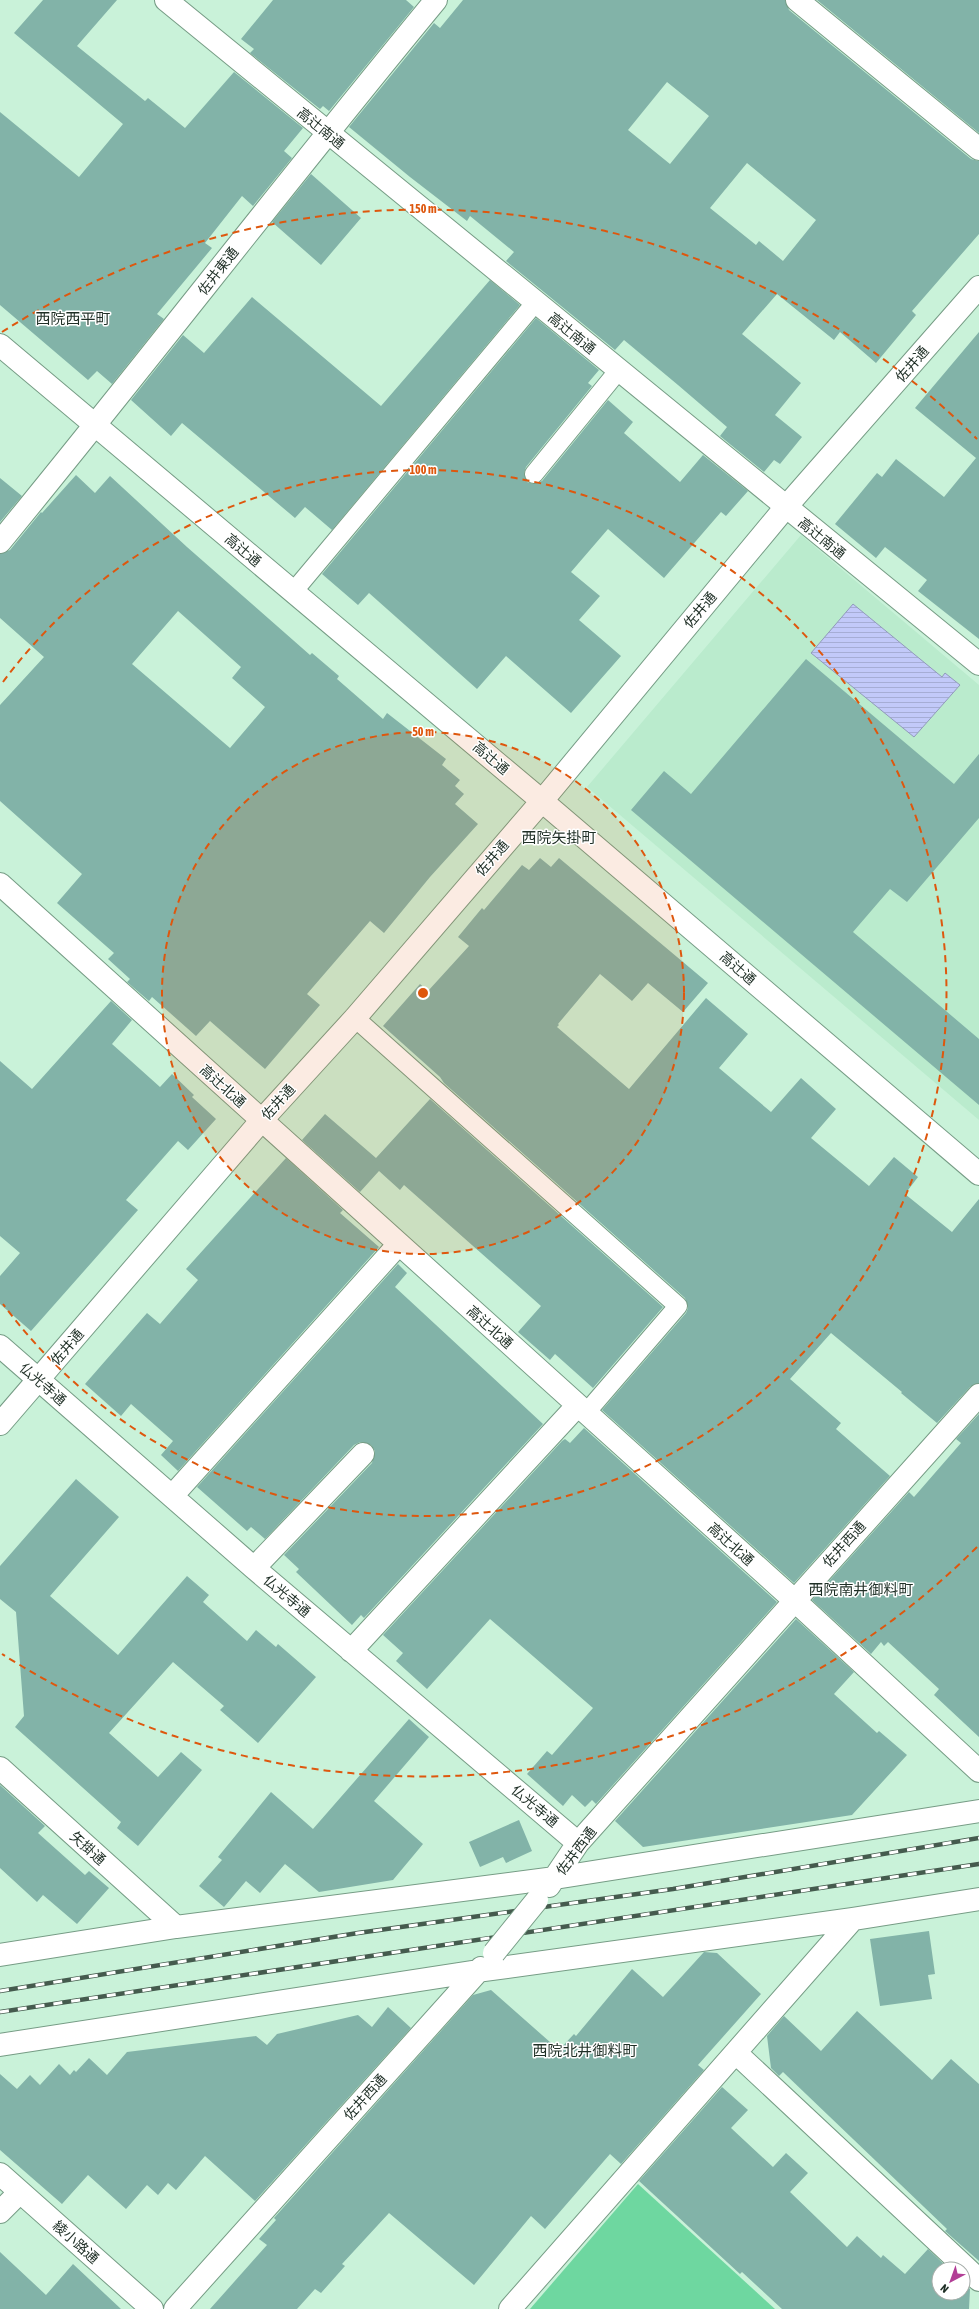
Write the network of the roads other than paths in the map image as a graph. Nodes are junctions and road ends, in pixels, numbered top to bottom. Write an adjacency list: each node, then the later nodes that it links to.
1 (166, 0): 4 (street, 高辻南通)
2 (436, 0): 4 (street, 佐井東通)
3 (797, 0): 5 (street)
4 (327, 132): 7 (street, 高辻南通); 10 (street, 佐井東通)
5 (979, 149)
6 (979, 287): 12 (street, 佐井通)
7 (535, 303): 9 (street, 高辻南通); 14 (lane)
8 (0, 345): 10 (street, 高辻通)
9 (618, 371): 11 (lane); 12 (street, 高辻南通)
10 (96, 426): 13 (street, 佐井東通); 14 (street, 高辻通)
11 (534, 474)
12 (786, 508): 15 (street, 高辻南通); 16 (street, 佐井通)
13 (0, 542)
14 (293, 592): 16 (street, 高辻通)
15 (979, 664)
16 (542, 801): 18 (street, 佐井通); 20 (street, 高辻通)
17 (0, 884): 19 (street, 高辻北通)
18 (355, 1018): 19 (street, 佐井通); 25 (lane)
19 (261, 1121): 21 (street, 高辻北通); 23 (street, 佐井通)
20 (979, 1174)
21 (398, 1245): 25 (street, 高辻北通); 28 (street)
22 (0, 1346): 23 (street, 仏光寺通)
23 (38, 1380): 26 (street, 佐井通); 28 (street, 仏光寺通)
24 (979, 1395): 30 (street, 佐井西通)
25 (581, 1410): 30 (street, 高辻北通); 31 (street)
26 (0, 1424)
27 (363, 1454): 29 (street)
28 (173, 1495): 29 (street, 仏光寺通)
29 (254, 1568): 31 (street, 仏光寺通)
30 (794, 1600): 33 (street, 高辻北通); 35 (street, 佐井西通)
31 (351, 1651): 35 (street, 仏光寺通)
32 (0, 1768): 39 (street, 矢掛通)
33 (979, 1771)
34 (979, 1811): 36 (street)
35 (578, 1843): 36 (street, 佐井西通)
36 (555, 1878): 39 (street); 41 (street, 佐井西通, bridge)
37 (979, 1899): 38 (street)
38 (853, 1919): 41 (street); 43 (street)
39 (176, 1927): 40 (street)
40 (0, 1955)
41 (478, 1971): 42 (street); 49 (street, 佐井西通)
42 (0, 2045)
43 (736, 2053): 47 (street); 50 (street)
44 (0, 2174): 45 (street, 綾小路通)
45 (20, 2192): 46 (street); 48 (street, 綾小路通)
46 (0, 2212)
47 (979, 2280)
48 (152, 2309)
49 (175, 2309)
50 (510, 2309)

